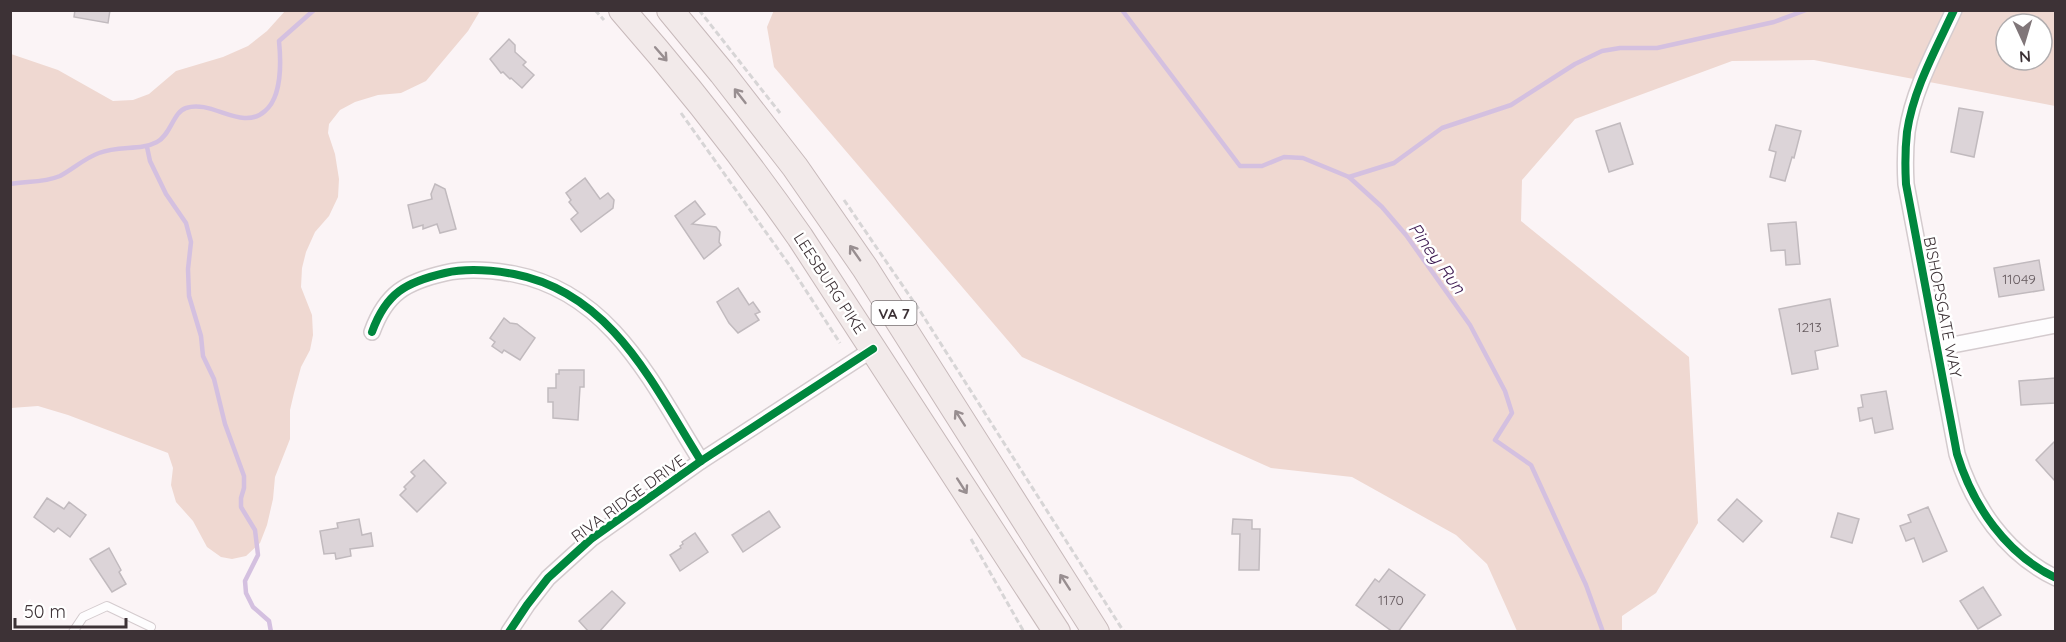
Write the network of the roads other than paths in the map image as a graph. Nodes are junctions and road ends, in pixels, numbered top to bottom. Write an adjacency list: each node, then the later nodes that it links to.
1 (670, 10): 14 (highway, VA 7, one-way to 1)
2 (1954, 10): 6 (street, BISHOPSGATE WAY)
3 (614, 17): 7 (highway, LEESBURG PIKE / VA 7, one-way to 7)
4 (2055, 325): 6 (street)
5 (372, 332): 8 (street)
6 (1937, 348): 9 (street, BISHOPSGATE WAY)
7 (873, 349): 8 (street, RIVA RIDGE DRIVE); 13 (highway, LEESBURG PIKE / VA 7, one-way to 13)
8 (701, 461): 12 (street, RIVA RIDGE DRIVE)
9 (2055, 578)
10 (151, 627): 11 (lane)
11 (73, 632)
12 (509, 632)
13 (1057, 632)
14 (1096, 632)

